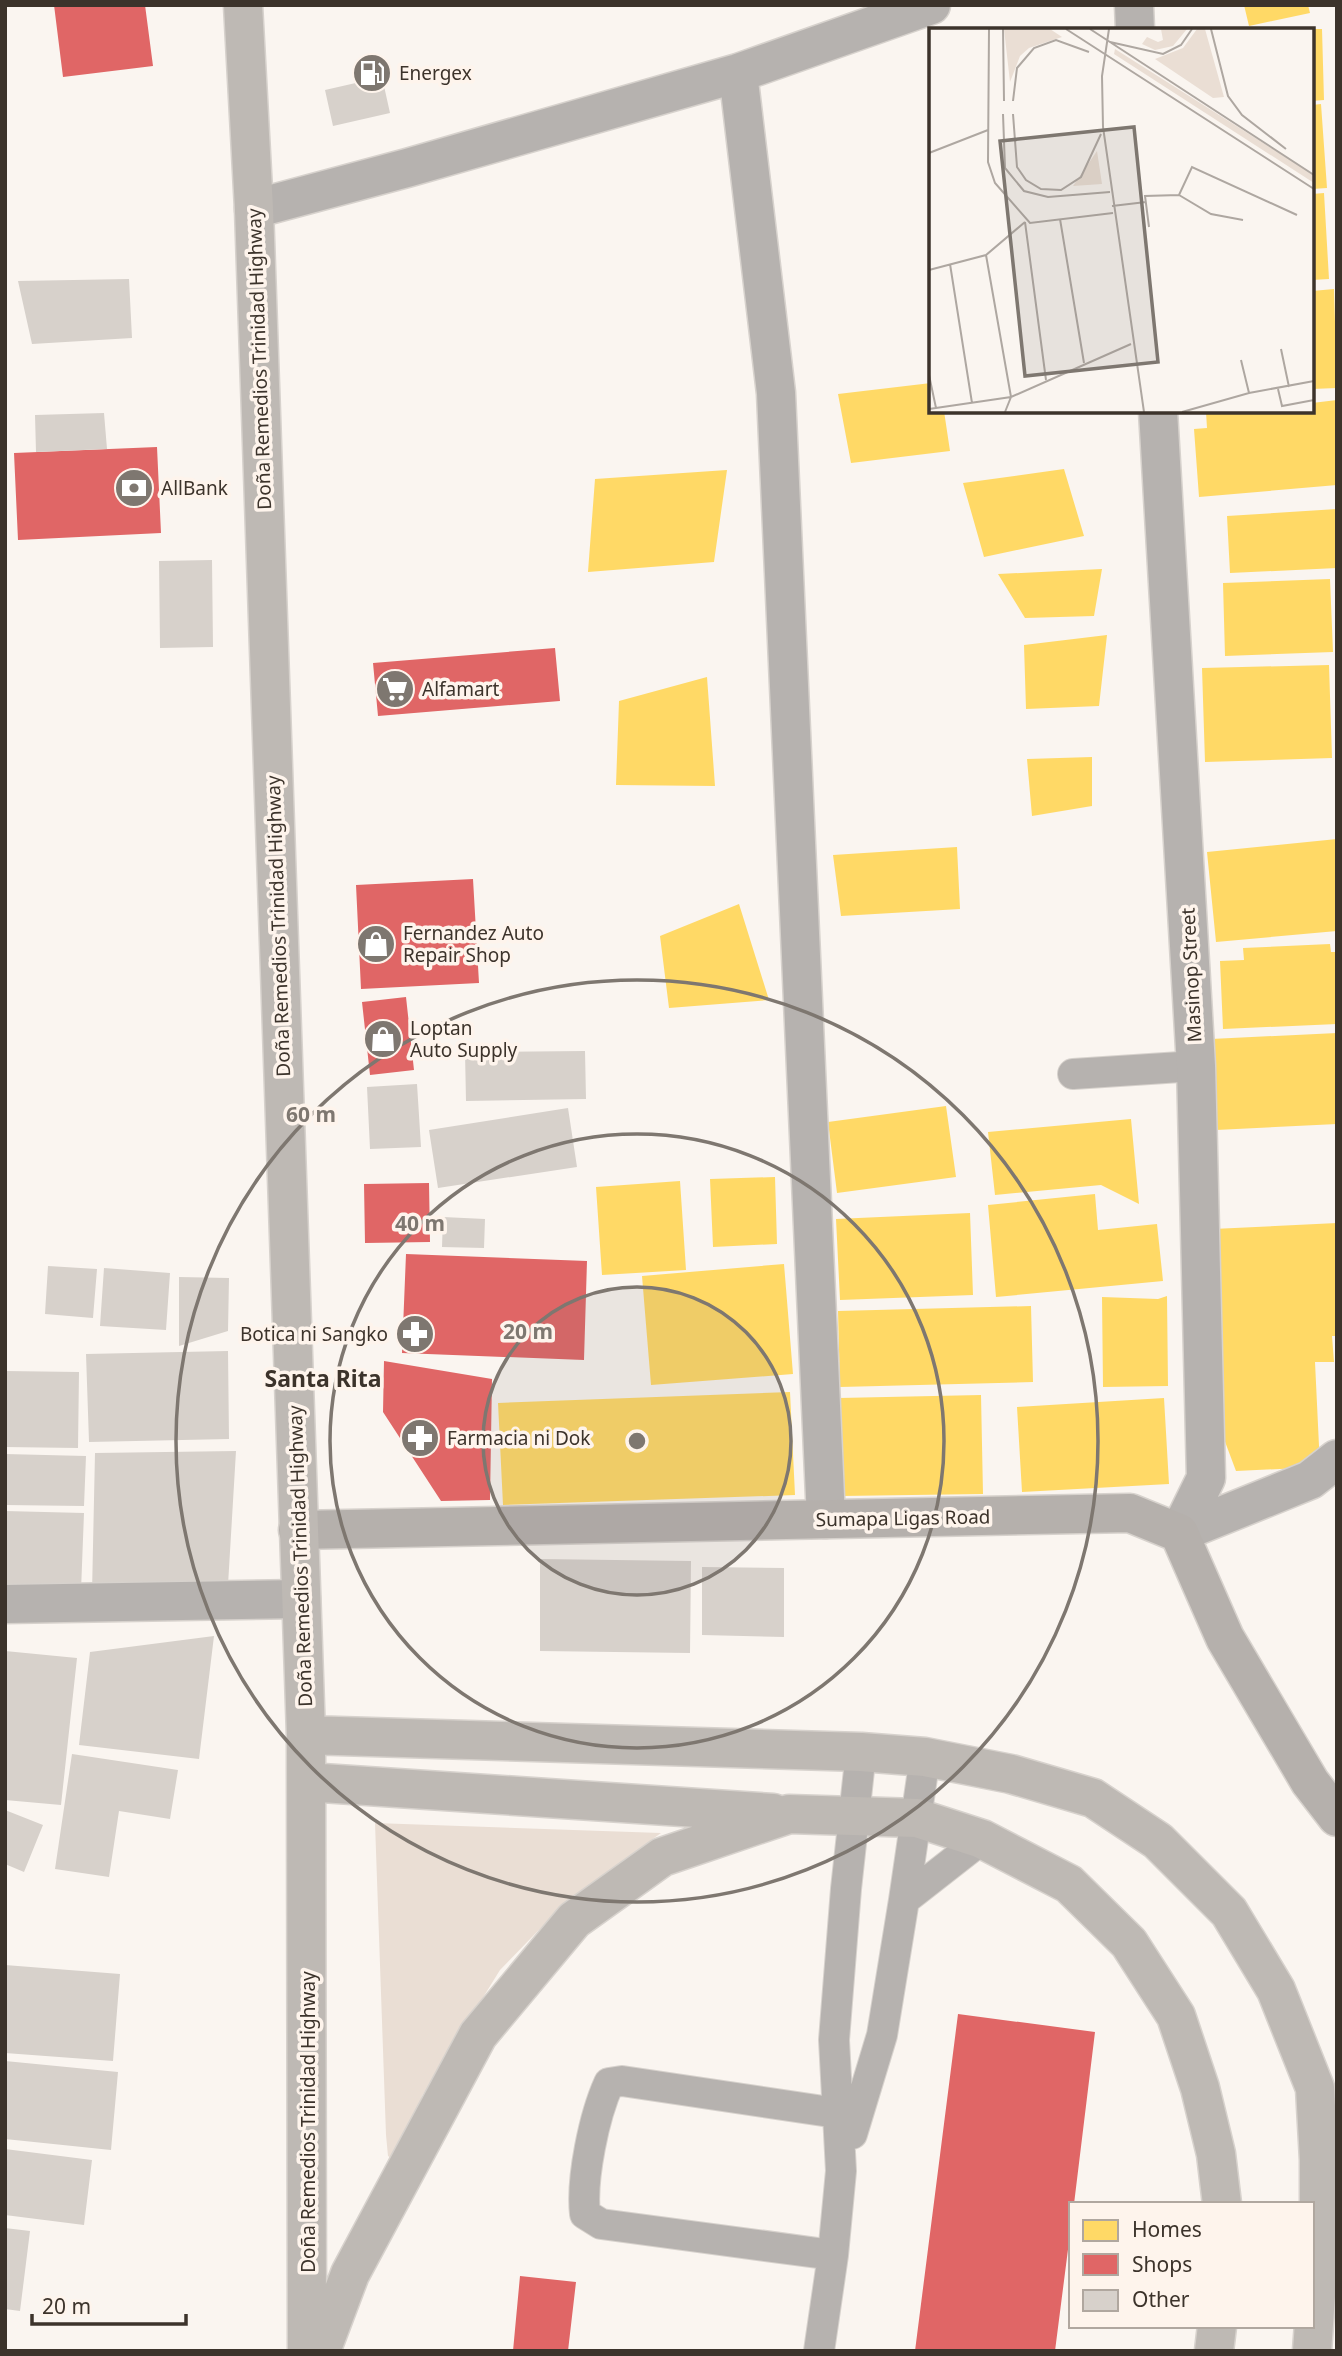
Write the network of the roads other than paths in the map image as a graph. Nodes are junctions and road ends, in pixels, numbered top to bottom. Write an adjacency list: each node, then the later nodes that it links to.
1 (243, 5): 6 (highway, Doña Remedios Trinidad Highway)
2 (931, 5): 5 (street)
3 (1134, 5): 4 (street)
4 (1135, 28)
5 (738, 73): 6 (street); 11 (street)
6 (254, 209): 12 (highway, Doña Remedios Trinidad Highway)
7 (1158, 413): 8 (street, Masinop Street)
8 (1196, 1066): 9 (lane); 13 (street, Masinop Street)
9 (1073, 1074)
10 (1337, 1459): 13 (street)
11 (826, 1519): 12 (main road, Sumapa Ligas Road); 13 (main road, Sumapa Ligas Road)
12 (298, 1530): 14 (highway, Doña Remedios Trinidad Highway)
13 (1179, 1533): 22 (main road)
14 (301, 1599): 15 (street); 16 (highway, Doña Remedios Trinidad Highway)
15 (5, 1604)
16 (306, 1735): 17 (highway); 19 (highway, Doña Remedios Trinidad Highway)
17 (861, 1752): 18 (highway); 21 (lane)
18 (925, 1757): 23 (lane); 29 (highway)
19 (307, 1782): 20 (highway); 32 (highway, Doña Remedios Trinidad Highway)
20 (789, 1814): 21 (highway); 33 (highway)
21 (854, 1815): 23 (highway); 26 (lane)
22 (1337, 1817)
23 (917, 1818): 24 (highway); 25 (lane)
24 (982, 1839): 25 (lane); 27 (highway)
25 (904, 1900): 26 (lane)
26 (847, 2115): 28 (lane); 28 (lane)
27 (1222, 2202)
28 (834, 2255): 34 (lane)
29 (1314, 2324)
30 (1217, 2328): 35 (highway)
31 (1314, 2328): 36 (highway)
32 (307, 2351)
33 (321, 2351)
34 (819, 2351)
35 (1214, 2351)
36 (1312, 2351)

